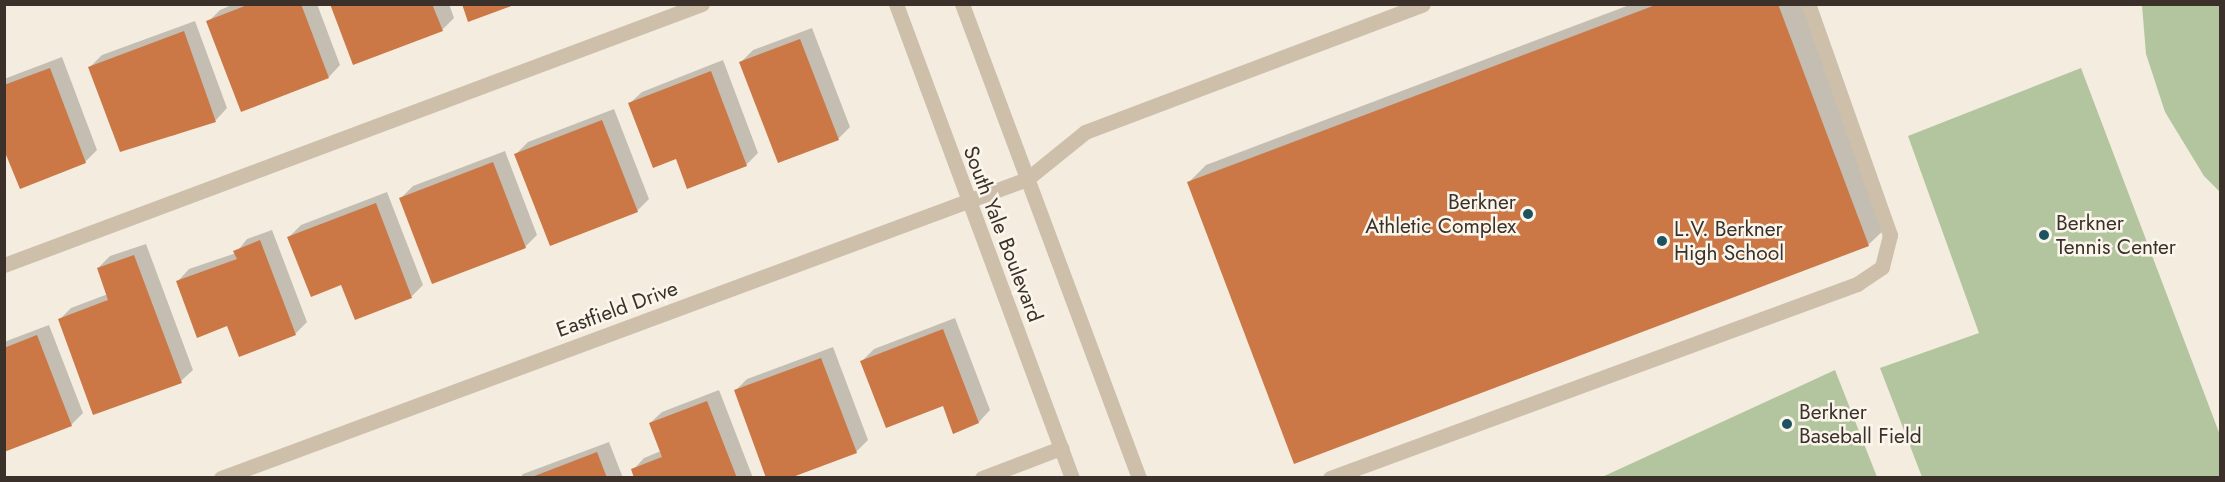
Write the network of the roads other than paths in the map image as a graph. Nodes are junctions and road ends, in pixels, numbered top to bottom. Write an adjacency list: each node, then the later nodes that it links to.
1 (702, 4): 8 (street)
2 (896, 4): 7 (street, South Yale Boulevard)
3 (962, 4): 6 (street, South Yale Boulevard)
4 (1423, 4): 6 (street, Eastfield Drive)
5 (1808, 4): 14 (street)
6 (1027, 179): 7 (street, Eastfield Drive); 13 (street, South Yale Boulevard)
7 (968, 201): 9 (street, South Yale Boulevard); 10 (street, Eastfield Drive)
8 (4, 265)
9 (1061, 448): 11 (street); 12 (street, South Yale Boulevard)
10 (221, 477)
11 (982, 477)
12 (1072, 477)
13 (1139, 477)
14 (1330, 477)

